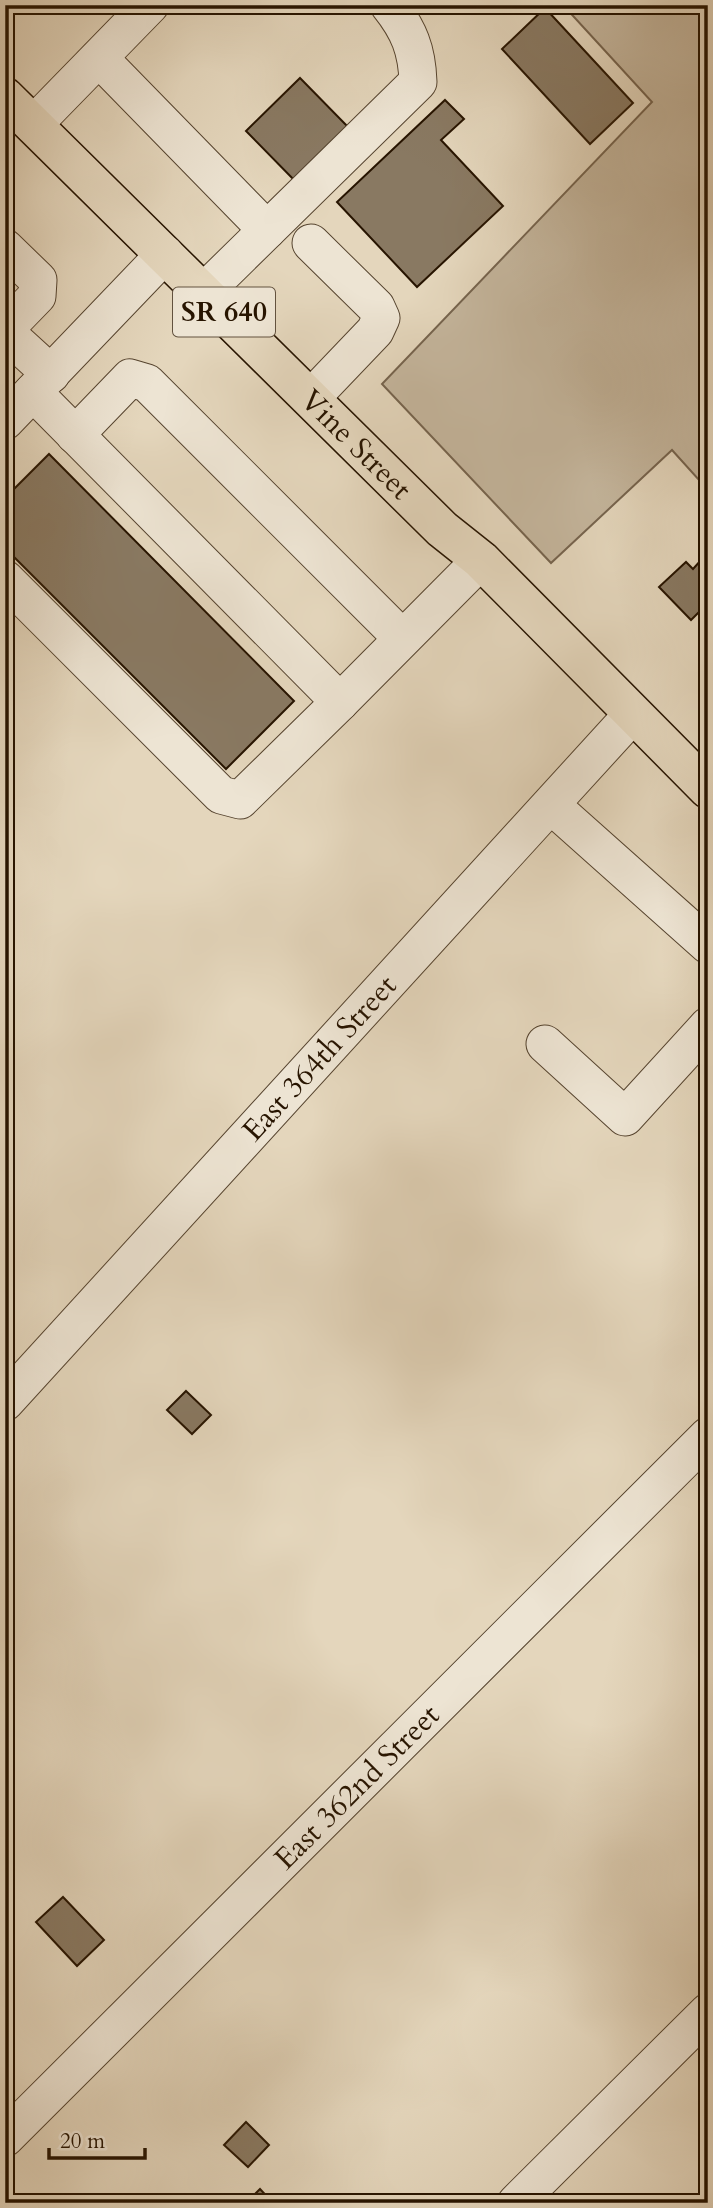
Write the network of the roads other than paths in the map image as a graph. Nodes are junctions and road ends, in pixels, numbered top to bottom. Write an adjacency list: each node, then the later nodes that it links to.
1 (150, 5): 3 (street)
2 (389, 5): 6 (street)
3 (99, 58): 5 (street); 6 (street)
4 (5, 97): 5 (main road, Vine Street / SR 640)
5 (33, 125): 9 (main road, Vine Street / SR 640)
6 (267, 230): 10 (street)
7 (311, 243): 13 (street)
8 (5, 248): 11 (street)
9 (165, 254): 10 (main road, Vine Street / SR 640); 12 (street)
10 (204, 292): 13 (main road, Vine Street / SR 640)
11 (5, 331): 12 (street)
12 (42, 383): 14 (street); 15 (street)
13 (311, 398): 16 (main road, Vine Street / SR 640)
14 (5, 421)
15 (75, 435): 18 (street); 19 (street)
16 (481, 560): 18 (street); 20 (main road, Vine Street / SR 640)
17 (5, 579): 19 (street)
18 (402, 638): 19 (street)
19 (340, 702)
20 (634, 715): 21 (main road, Vine Street / SR 640); 22 (street, East 364th Street)
21 (708, 789)
22 (551, 804): 23 (street); 26 (street, East 364th Street)
23 (708, 945)
24 (708, 1026): 25 (street)
25 (545, 1044)
26 (5, 1402)
27 (708, 1436): 29 (street, East 362nd Street)
28 (708, 2012): 30 (street)
29 (5, 2138)
30 (516, 2203)

